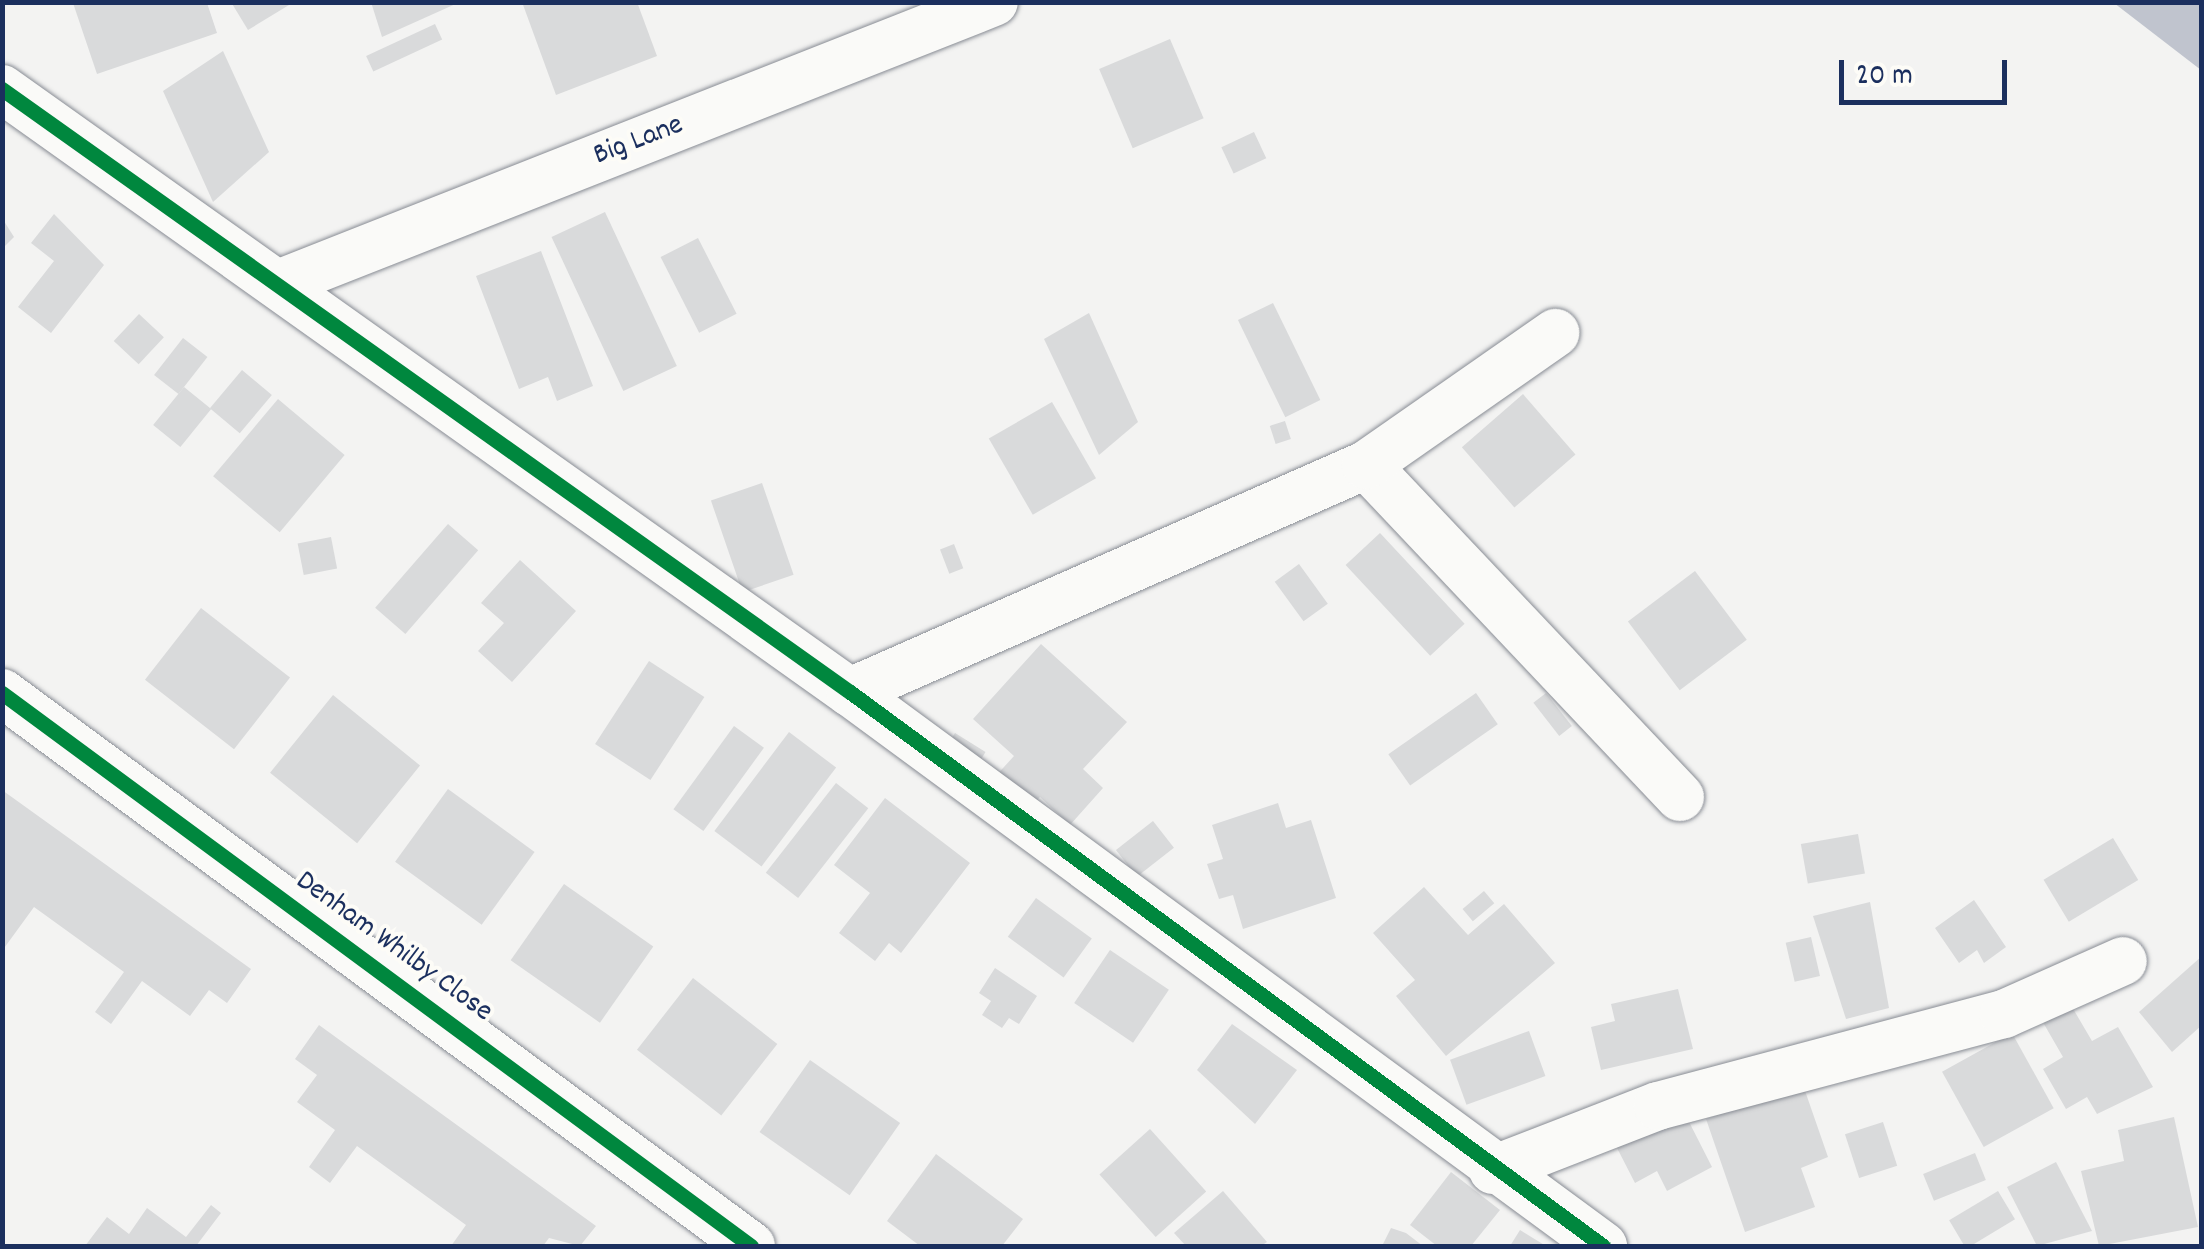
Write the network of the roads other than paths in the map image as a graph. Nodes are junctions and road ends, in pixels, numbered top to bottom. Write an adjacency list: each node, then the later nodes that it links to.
1 (994, 2): 3 (street, Big Lane)
2 (2, 89): 3 (street)
3 (283, 282): 6 (street)
4 (1555, 333): 5 (street)
5 (1366, 465): 6 (street); 8 (street)
6 (850, 692): 10 (street)
7 (2, 693): 11 (street, Denham Whilby Close)
8 (1680, 797)
9 (2123, 961): 10 (street)
10 (1493, 1170): 12 (street)
11 (751, 1246)
12 (1603, 1246)

